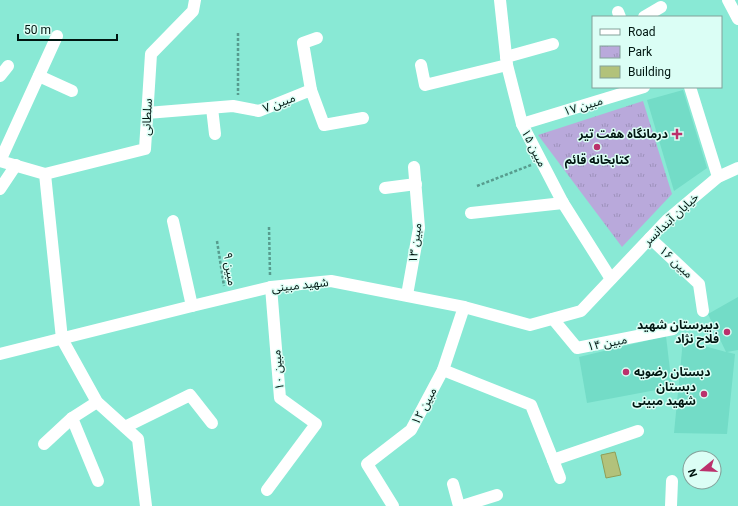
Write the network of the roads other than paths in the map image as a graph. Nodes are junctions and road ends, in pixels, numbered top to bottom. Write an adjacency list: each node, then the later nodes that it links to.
1 (195, 0): 20 (street, سلطانی)
2 (500, 0): 10 (street, مبین ۱۵)
3 (728, 0): 6 (street)
4 (661, 7): 5 (street)
5 (646, 16)
6 (738, 20)
7 (56, 36): 14 (street)
8 (317, 38): 17 (street)
9 (553, 44): 10 (street)
10 (507, 61): 11 (street); 22 (street, مبین ۱۵)
11 (421, 65)
12 (8, 66): 13 (street)
13 (0, 76)
14 (39, 76): 18 (street); 24 (street)
15 (641, 88): 22 (street, مبین ۱۷)
16 (690, 88): 29 (street)
17 (311, 90): 19 (street, مبین ۷); 21 (street, مبین ۷)
18 (72, 91)
19 (212, 108): 20 (street, مبین ۷); 23 (street)
20 (147, 113): 28 (street, سلطانی)
21 (363, 118)
22 (522, 124): 33 (street, مبین ۱۵)
23 (215, 134)
24 (0, 161): 25 (street)
25 (16, 165): 28 (street); 32 (street)
26 (414, 167): 30 (street, مبین ۱۳)
27 (738, 168): 29 (street, خیابان آبندانسر)
28 (45, 174): 45 (street)
29 (718, 176): 36 (street, خیابان آبندانسر)
30 (416, 184): 31 (street); 39 (street, مبین ۱۳)
31 (385, 188)
32 (0, 189)
33 (563, 203): 34 (street); 37 (street, مبین ۱۵)
34 (471, 213)
35 (173, 221): 40 (street)
36 (650, 238): 37 (street, خیابان آبندانسر); 42 (street, مبین ۱۶)
37 (611, 279): 43 (street, شهید مبینی)
38 (271, 287): 39 (street, شهید مبینی); 40 (street, شهید مبینی); 59 (street, مبین ۱۰)
39 (407, 295): 41 (street, شهید مبینی)
40 (192, 306): 45 (street, شهید مبینی)
41 (464, 307): 43 (street, شهید مبینی); 47 (street, مبین ۱۲)
42 (703, 311)
43 (554, 319): 44 (street, مبین ۱۴)
44 (673, 329)
45 (62, 339): 46 (street, شهید مبینی); 48 (street)
46 (0, 354)
47 (443, 370): 54 (street); 62 (street, مبین ۱۲)
48 (97, 402): 49 (street); 51 (street)
49 (72, 418): 53 (street); 56 (street)
50 (212, 423): 51 (street)
51 (125, 427): 61 (street)
52 (638, 432): 54 (street)
53 (44, 444)
54 (553, 460): 55 (street)
55 (560, 478)
56 (98, 481)
57 (672, 481): 65 (street)
58 (453, 484): 63 (street)
59 (267, 490)
60 (497, 495): 64 (street)
61 (146, 506)
62 (393, 506)
63 (459, 506)
64 (462, 506)
65 (671, 506)

